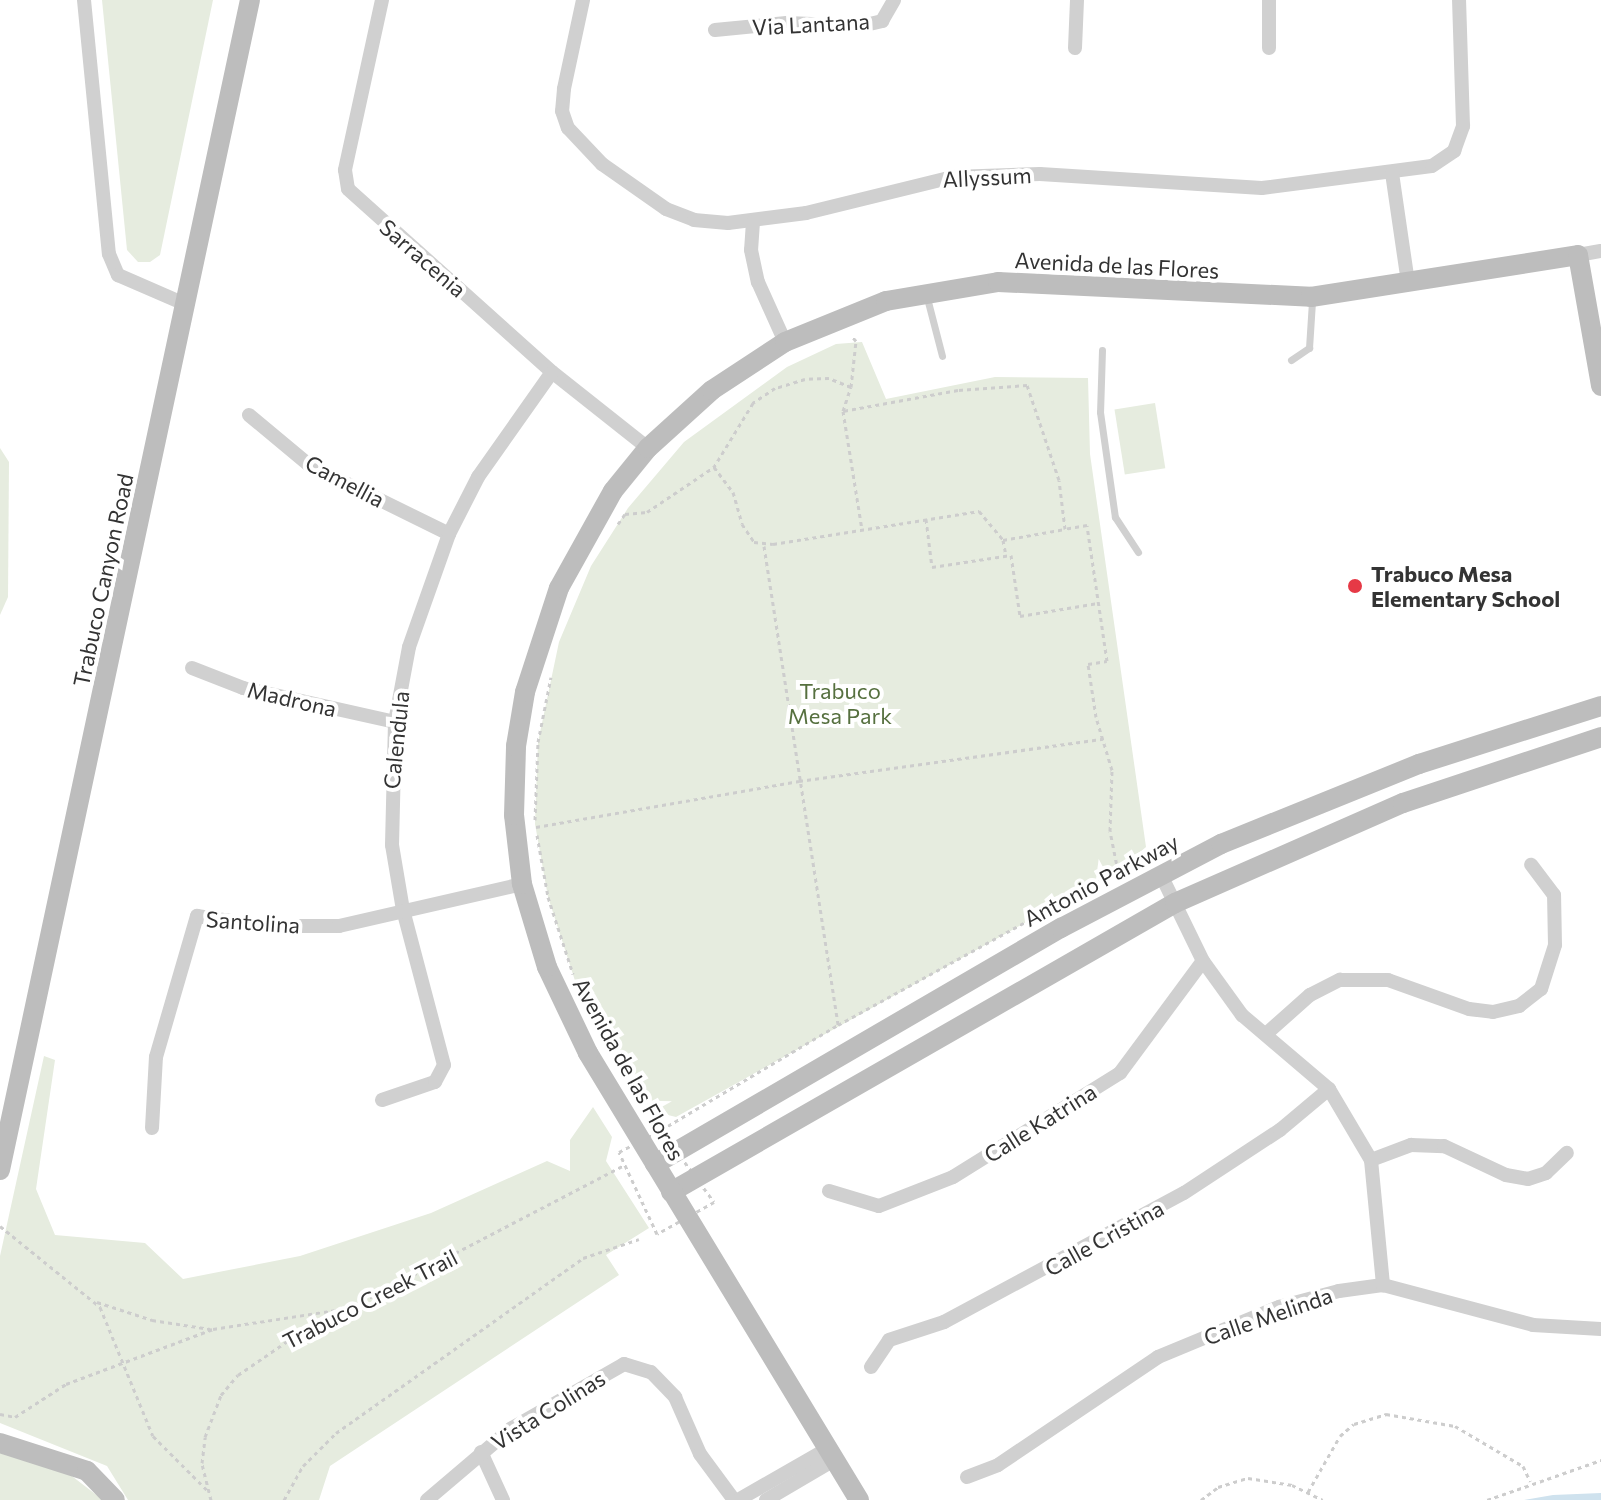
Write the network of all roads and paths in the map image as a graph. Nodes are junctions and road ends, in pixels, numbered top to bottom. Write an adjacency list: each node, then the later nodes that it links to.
1 (84, 0): 19 (street)
2 (250, 0): 19 (main road, Trabuco Canyon Road)
3 (382, 0): 25 (street, Sarracenia)
4 (583, 0): 13 (street, Allyssum)
5 (894, 0): 9 (street, Via Lantana)
6 (1077, 0): 10 (street)
7 (1269, 0): 11 (street)
8 (1459, 0): 12 (street, Allyssum)
9 (715, 30)
10 (1075, 48)
11 (1269, 48)
12 (1392, 173): 13 (street, Allyssum); 16 (street)
13 (753, 222): 21 (street)
14 (1601, 251): 15 (street, Avenida de las Flores)
15 (1578, 255): 16 (main road, Avenida de las Flores); 26 (main road)
16 (1408, 283): 18 (main road, Avenida de las Flores)
17 (926, 292): 18 (main road, Avenida de las Flores); 20 (main road, Avenida de las Flores); 23 (lane)
18 (1311, 297): 24 (lane)
19 (187, 305): 68 (main road, Trabuco Canyon Road)
20 (834, 319): 21 (main road, Avenida de las Flores); 27 (path)
21 (785, 342): 30 (main road, Avenida de las Flores)
22 (1102, 350): 39 (lane)
23 (942, 356)
24 (1291, 360)
25 (552, 372): 30 (street, Sarracenia); 36 (street, Calendula)
26 (1601, 386)
27 (851, 387): 28 (path); 31 (path)
28 (843, 411): 34 (path); 35 (path)
29 (249, 415): 36 (street, Camellia)
30 (648, 448): 52 (main road, Avenida de las Flores)
31 (714, 467): 33 (path); 38 (path)
32 (926, 519): 34 (path); 37 (path); 40 (path)
33 (616, 527)
34 (862, 529): 38 (path)
35 (1065, 529): 37 (path); 41 (path)
36 (449, 534): 45 (street, Calendula)
37 (1003, 540): 40 (path)
38 (764, 545): 48 (path)
39 (1138, 552)
40 (1006, 556): 41 (path)
41 (1098, 603): 47 (path)
42 (192, 668): 45 (street, Madrona)
43 (553, 671): 49 (path)
44 (1601, 706): 51 (main road, Antonio Parkway)
45 (395, 722): 54 (street, Calendula)
46 (1601, 737): 53 (main road)
47 (1103, 739): 48 (path); 57 (path)
48 (799, 781): 49 (path); 57 (path)
49 (535, 824): 56 (path)
50 (1531, 865): 59 (street)
51 (1161, 875): 53 (street); 66 (main road, Antonio Parkway)
52 (522, 884): 54 (street, Santolina); 66 (main road, Avenida de las Flores)
53 (1175, 903): 55 (street); 70 (main road)
54 (403, 910): 61 (street, Calendula); 62 (street, Santolina)
55 (1203, 961): 59 (street); 69 (street, Calle Katrina)
56 (574, 977)
57 (838, 1025): 58 (path)
58 (599, 1029)
59 (1266, 1034): 60 (street)
60 (1329, 1089): 65 (street); 80 (street, Calle Cristina)
61 (382, 1100)
62 (152, 1128)
63 (619, 1152): 67 (path)
64 (1567, 1153): 65 (street)
65 (1371, 1160): 74 (street)
66 (655, 1164): 70 (main road, Avenida de las Flores)
67 (625, 1165): 72 (path); 76 (path, Trabuco Creek Trail)
68 (0, 1170)
69 (829, 1191)
70 (671, 1192): 84 (main road, Avenida de las Flores)
71 (0, 1226): 75 (path)
72 (657, 1234)
73 (639, 1239): 92 (path)
74 (1383, 1285): 78 (street, Calle Melinda); 86 (street, Calle Melinda)
75 (95, 1301): 77 (path); 79 (path)
76 (354, 1307): 77 (path); 88 (path, Trabuco Creek Trail)
77 (213, 1329): 79 (path)
78 (1601, 1329)
79 (123, 1362): 81 (path); 88 (path)
80 (871, 1367)
81 (0, 1414)
82 (0, 1443): 90 (main road)
83 (481, 1452): 93 (street, Vista Colinas); 94 (street); 95 (street, Vista Colinas)
84 (831, 1454): 95 (street); 96 (street); 97 (main road, Avenida de las Flores)
85 (1601, 1460): 87 (path)
86 (967, 1477)
87 (1530, 1481): 89 (path); 100 (path)
88 (207, 1490): 91 (path, Trabuco Creek Trail)
89 (1308, 1492): 98 (path); 99 (path)
90 (115, 1500)
91 (211, 1500)
92 (284, 1500)
93 (427, 1500)
94 (503, 1500)
95 (736, 1500)
96 (766, 1500)
97 (859, 1500)
98 (1201, 1500)
99 (1323, 1500)
100 (1487, 1500)

